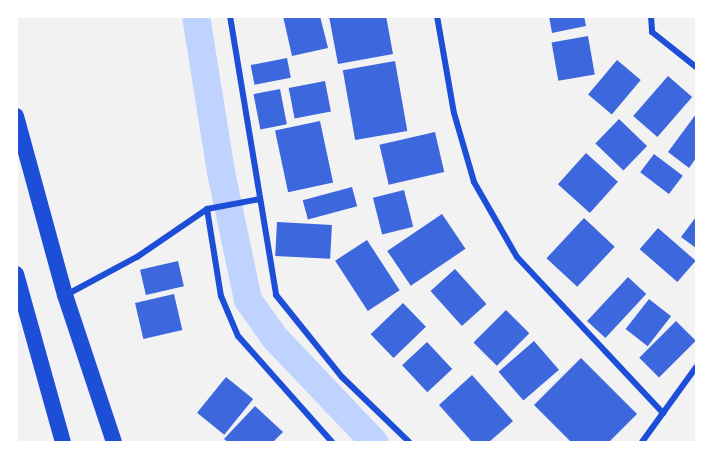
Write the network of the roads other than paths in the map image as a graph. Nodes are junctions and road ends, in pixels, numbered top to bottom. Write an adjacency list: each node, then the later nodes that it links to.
1 (230, 16): 6 (street)
2 (437, 16): 11 (street)
3 (651, 16): 4 (street)
4 (696, 67)
5 (16, 116): 9 (highway)
6 (260, 199): 7 (street); 15 (street)
7 (207, 209): 9 (street); 14 (street)
8 (16, 274): 12 (highway)
9 (65, 295): 13 (highway)
10 (696, 367): 11 (street)
11 (663, 413): 16 (street)
12 (63, 442)
13 (114, 442)
14 (332, 442)
15 (409, 442)
16 (642, 442)

